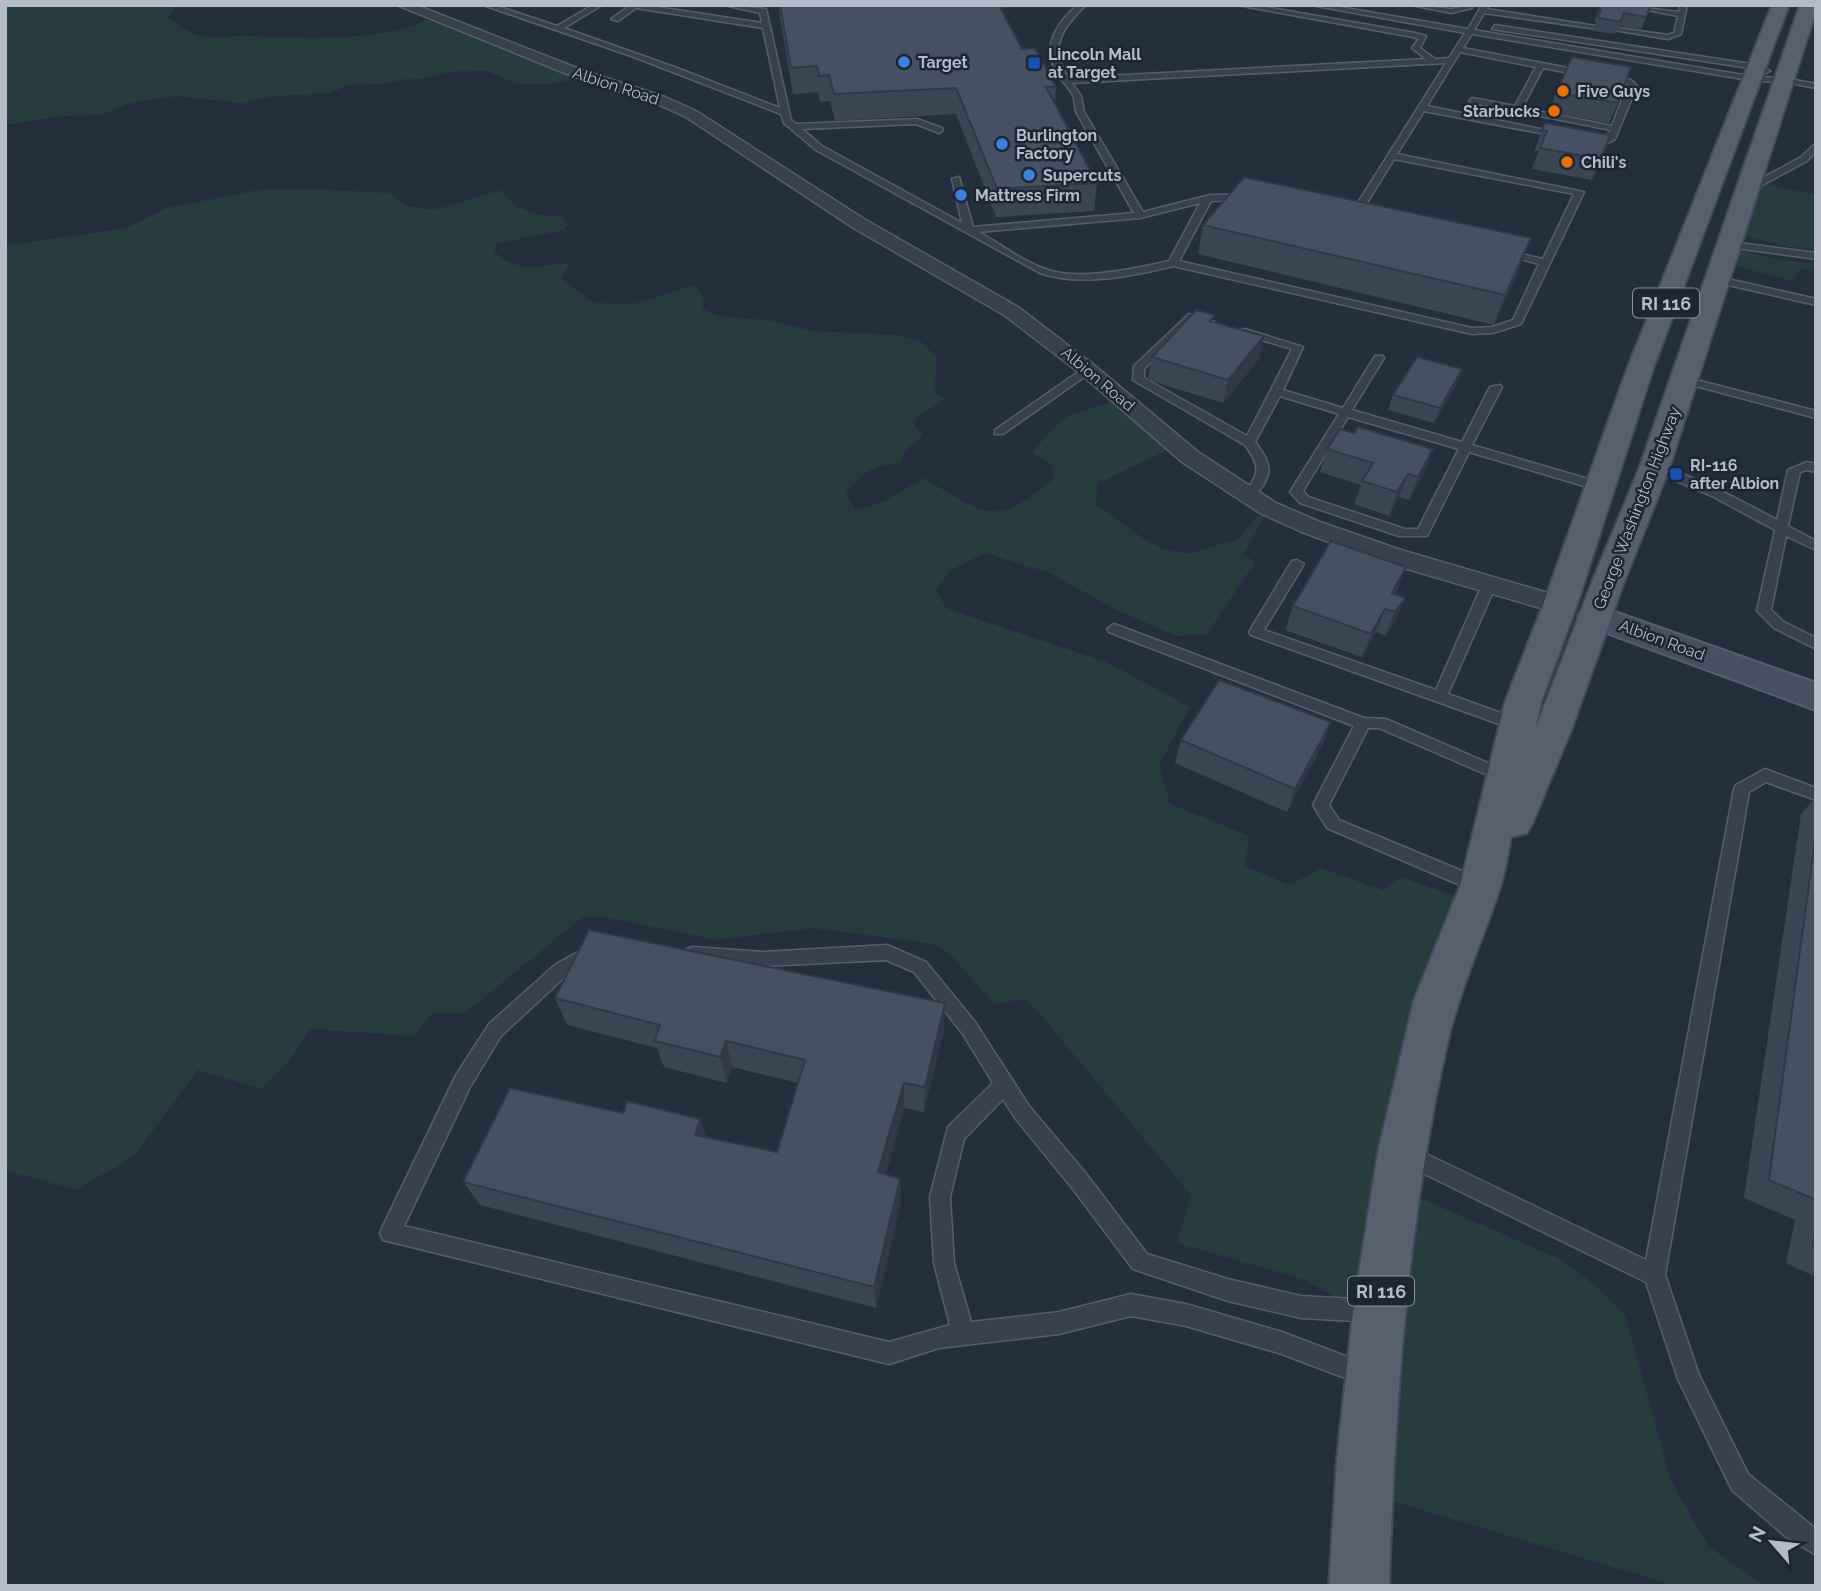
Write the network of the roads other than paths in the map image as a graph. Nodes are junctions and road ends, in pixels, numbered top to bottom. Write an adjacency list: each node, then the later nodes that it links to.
1 (403, 5): 62 (street, Albion Road)
2 (486, 5): 19 (lane)
3 (599, 5): 19 (lane)
4 (727, 5): 18 (lane)
5 (1083, 5): 29 (lane)
6 (1240, 5): 25 (lane)
7 (1314, 5): 20 (lane)
8 (1349, 5): 20 (lane)
9 (1414, 5): 14 (lane)
10 (1624, 5): 16 (lane)
11 (1781, 5): 27 (main road, George Washington Highway / RI 116)
12 (1809, 5): 28 (main road, George Washington Highway / RI 116)
13 (636, 6): 17 (lane); 18 (lane)
14 (1468, 8)
15 (1485, 8): 20 (lane); 21 (lane)
16 (1682, 10): 22 (lane)
17 (615, 19)
18 (766, 26): 34 (lane)
19 (559, 28): 34 (lane)
20 (1472, 28): 23 (lane); 27 (lane)
21 (1599, 30)
22 (1616, 32)
23 (1459, 50): 24 (lane); 26 (lane)
24 (1453, 60): 25 (lane); 32 (lane)
25 (1433, 61): 29 (lane)
26 (1541, 64): 33 (lane); 37 (lane)
27 (1756, 73): 28 (lane); 73 (main road, George Washington Highway / RI 116)
28 (1784, 80): 30 (lane); 46 (main road, George Washington Highway / RI 116)
29 (1066, 81): 49 (lane)
30 (1816, 86)
31 (1472, 100): 33 (lane)
32 (1422, 108): 35 (lane); 42 (lane)
33 (1517, 109): 35 (lane); 37 (lane)
34 (785, 113): 36 (lane)
35 (1509, 124): 39 (lane)
36 (794, 127): 38 (lane); 53 (lane)
37 (1616, 129): 40 (lane)
38 (939, 130)
39 (1570, 135)
40 (1582, 138)
41 (1816, 146): 43 (lane)
42 (1392, 156): 51 (lane); 58 (lane)
43 (1798, 162): 44 (lane); 46 (lane)
44 (1816, 166)
45 (956, 179): 53 (lane)
46 (1748, 189): 54 (main road, George Washington Highway / RI 116)
47 (1257, 198): 48 (lane)
48 (1207, 199): 49 (lane); 57 (lane)
49 (1140, 215): 53 (lane)
50 (1340, 217): 51 (lane)
51 (1352, 220): 52 (lane)
52 (1363, 222)
53 (969, 230): 57 (lane)
54 (1731, 244): 56 (lane); 59 (main road, George Washington Highway / RI 116)
55 (1496, 251): 58 (lane)
56 (1816, 256)
57 (1173, 262): 58 (lane)
58 (1545, 262)
59 (1719, 280): 60 (lane); 63 (main road, George Washington Highway / RI 116)
60 (1816, 302)
61 (1379, 358): 66 (lane)
62 (1087, 370): 68 (lane); 74 (street, Albion Road)
63 (1685, 380): 67 (lane); 72 (main road, George Washington Highway / RI 116)
64 (1496, 387): 70 (lane)
65 (1277, 392): 66 (lane); 69 (lane); 69 (lane)
66 (1346, 412): 70 (lane); 70 (lane)
67 (1816, 415)
68 (999, 432)
69 (1249, 442): 74 (lane)
70 (1465, 447): 73 (lane)
71 (1816, 468): 75 (lane)
72 (1654, 469): 75 (lane); 79 (main road, George Washington Highway / RI 116)
73 (1598, 486): 79 (main road, George Washington Highway / RI 116)
74 (1248, 497): 78 (street, Albion Road)
75 (1782, 529): 76 (lane); 81 (lane)
76 (1816, 546)
77 (1297, 564): 82 (lane)
78 (1486, 593): 79 (street, Albion Road); 82 (lane)
79 (1578, 610): 83 (main road, Albion Road); 85 (main road, George Washington Highway / RI 116); 91 (main road, George Washington Highway / RI 116)
80 (1114, 629): 84 (lane)
81 (1816, 644)
82 (1440, 697): 85 (lane)
83 (1816, 697)
84 (1363, 723): 86 (lane); 88 (lane)
85 (1518, 725): 86 (main road, George Washington Highway / RI 116)
86 (1506, 777): 88 (main road, George Washington Highway / RI 116)
87 (1816, 794): 94 (lane)
88 (1480, 886): 91 (main road, George Washington Highway / RI 116)
89 (611, 949): 96 (lane)
90 (678, 953): 92 (lane)
91 (1436, 1000): 93 (main road, George Washington Highway / RI 116)
92 (1005, 1084): 95 (lane); 96 (lane)
93 (1402, 1152): 94 (lane); 95 (main road, George Washington Highway / RI 116)
94 (1654, 1275): 98 (lane)
95 (1379, 1311): 97 (main road, George Washington Highway / RI 116)
96 (963, 1334): 97 (lane)
97 (1373, 1378): 99 (main road, George Washington Highway / RI 116)
98 (1816, 1542)
99 (1359, 1586)

